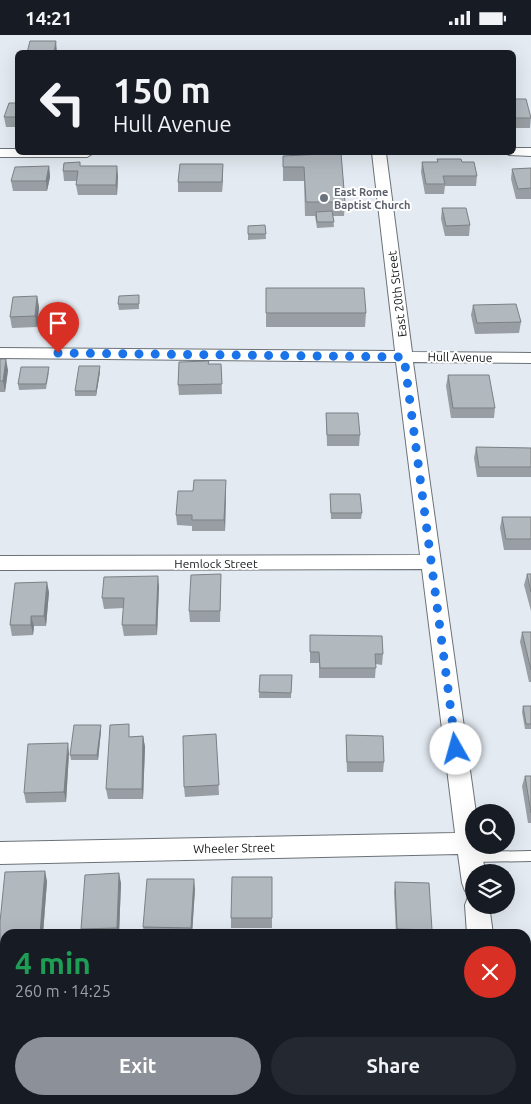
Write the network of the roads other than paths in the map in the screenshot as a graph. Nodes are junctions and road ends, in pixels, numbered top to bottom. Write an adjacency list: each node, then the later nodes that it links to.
1 (516, 152): 2 (street)
2 (531, 152)
3 (0, 153): 4 (street)
4 (15, 153)
5 (379, 155): 7 (street, East 20th Street)
6 (0, 353): 7 (street, Hull Avenue)
7 (404, 357): 8 (street, Hull Avenue); 9 (street, East 20th Street)
8 (531, 358)
9 (432, 562): 10 (street, Hemlock Street); 11 (street, East 20th Street)
10 (0, 563)
11 (465, 819)
12 (465, 850): 13 (street, Wheeler Street)
13 (0, 853)
14 (510, 854): 15 (lane)
15 (531, 856)
16 (478, 914): 17 (street)
17 (479, 929)

